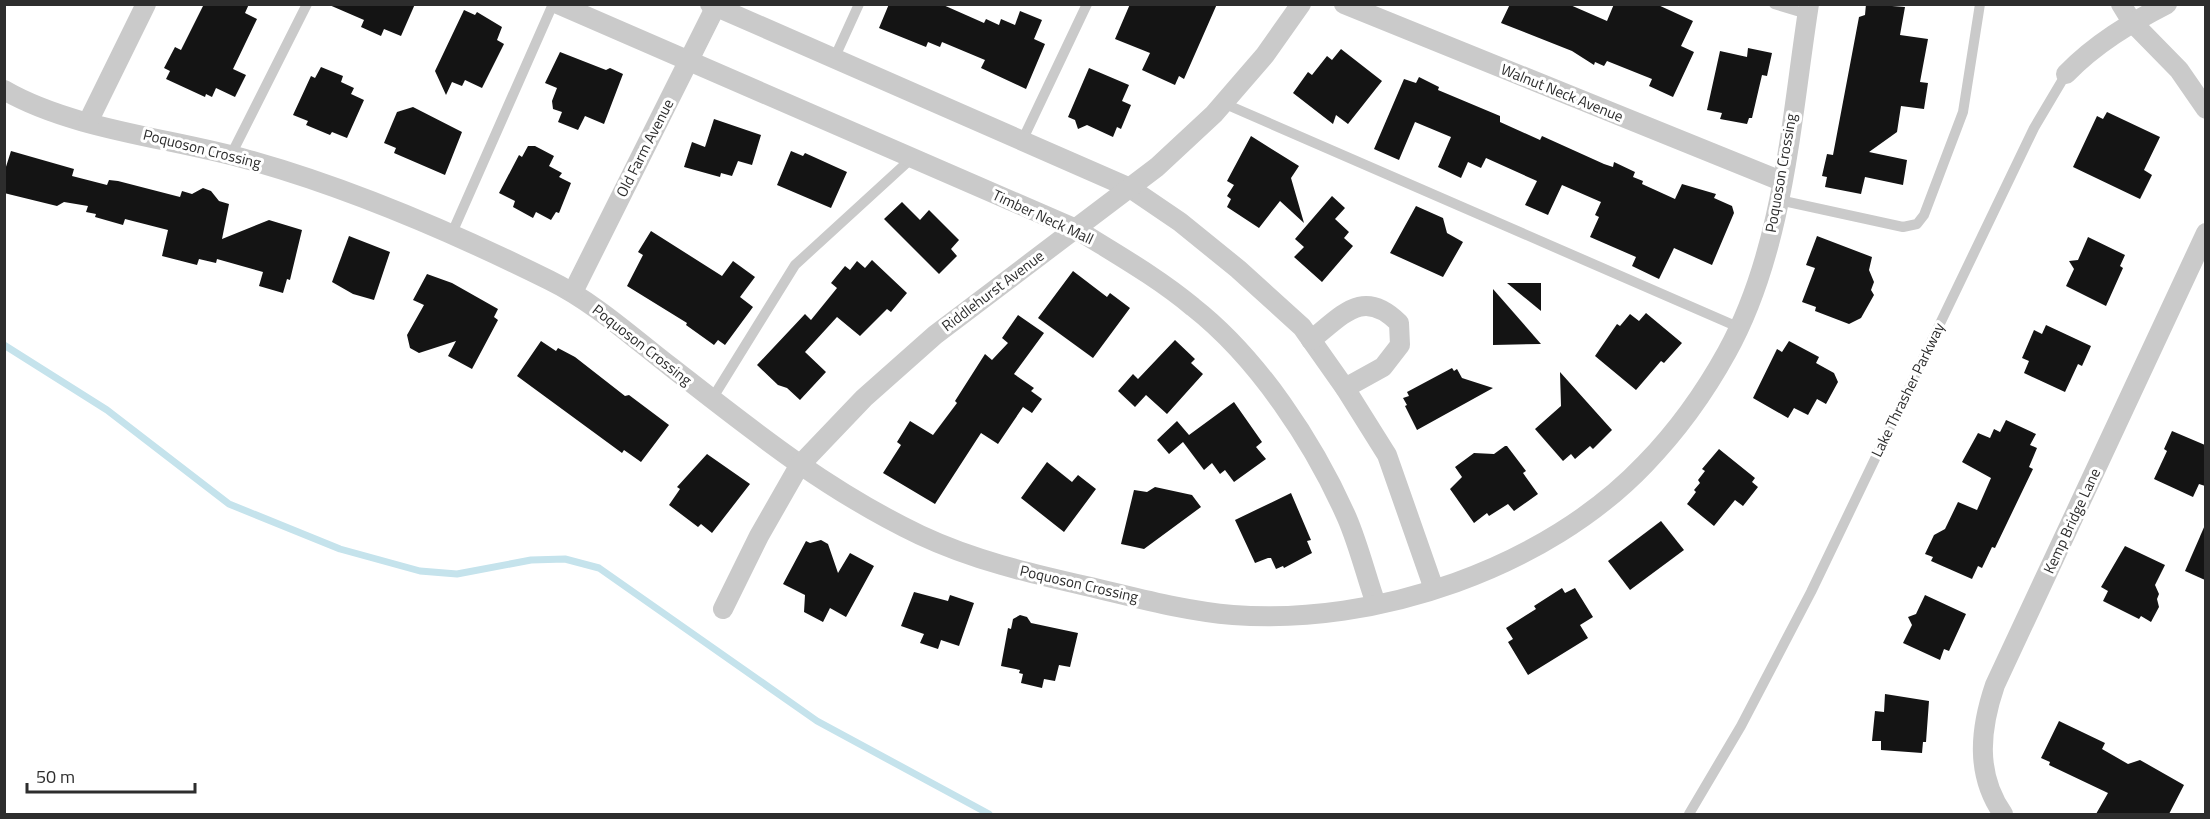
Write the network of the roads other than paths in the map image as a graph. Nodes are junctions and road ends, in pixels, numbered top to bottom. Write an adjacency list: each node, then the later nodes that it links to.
1 (146, 4): 22 (street)
2 (307, 4): 24 (lane)
3 (553, 4): 29 (lane)
4 (558, 4): 17 (street, Timber Neck Mall)
5 (859, 4): 16 (lane)
6 (1087, 4): 23 (lane)
7 (1301, 4): 20 (street, Riddlehurst Avenue)
8 (1344, 4): 27 (street, Walnut Neck Avenue)
9 (1774, 4): 14 (lane)
10 (1980, 4): 27 (lane)
11 (2121, 4): 15 (street)
12 (2167, 4): 15 (street, Lake Thrasher Parkway)
13 (714, 5): 16 (street); 17 (street, Old Farm Avenue)
14 (1808, 9): 27 (street, Poquoson Crossing)
15 (2132, 22): 18 (street, Lake Thrasher Parkway); 21 (street)
16 (834, 59): 23 (street)
17 (689, 61): 25 (street, Timber Neck Mall); 31 (street, Old Farm Avenue)
18 (2066, 74): 40 (lane, Lake Thrasher Parkway)
19 (4, 90): 22 (street, Poquoson Crossing)
20 (1223, 103): 26 (street, Riddlehurst Avenue); 32 (lane)
21 (2205, 109)
22 (88, 122): 24 (street, Poquoson Crossing)
23 (1022, 141): 26 (street)
24 (231, 155): 29 (street, Poquoson Crossing)
25 (912, 158): 28 (street, Timber Neck Mall); 35 (lane)
26 (1130, 188): 28 (street, Riddlehurst Avenue); 33 (street)
27 (1780, 191): 32 (street, Poquoson Crossing)
28 (1076, 229): 36 (street, Riddlehurst Avenue); 38 (street, Timber Neck Mall)
29 (452, 233): 31 (street, Poquoson Crossing)
30 (2205, 233): 41 (street, Kemp Bridge Lane)
31 (573, 292): 35 (street, Poquoson Crossing)
32 (1738, 327): 37 (street, Poquoson Crossing)
33 (1311, 340): 34 (street); 34 (street)
34 (1345, 388): 37 (street)
35 (711, 399): 36 (street, Poquoson Crossing)
36 (799, 466): 38 (street, Poquoson Crossing); 39 (street, Riddlehurst Avenue)
37 (1434, 589): 38 (street, Poquoson Crossing)
38 (1376, 604)
39 (723, 609)
40 (1689, 814)
41 (2003, 814)

